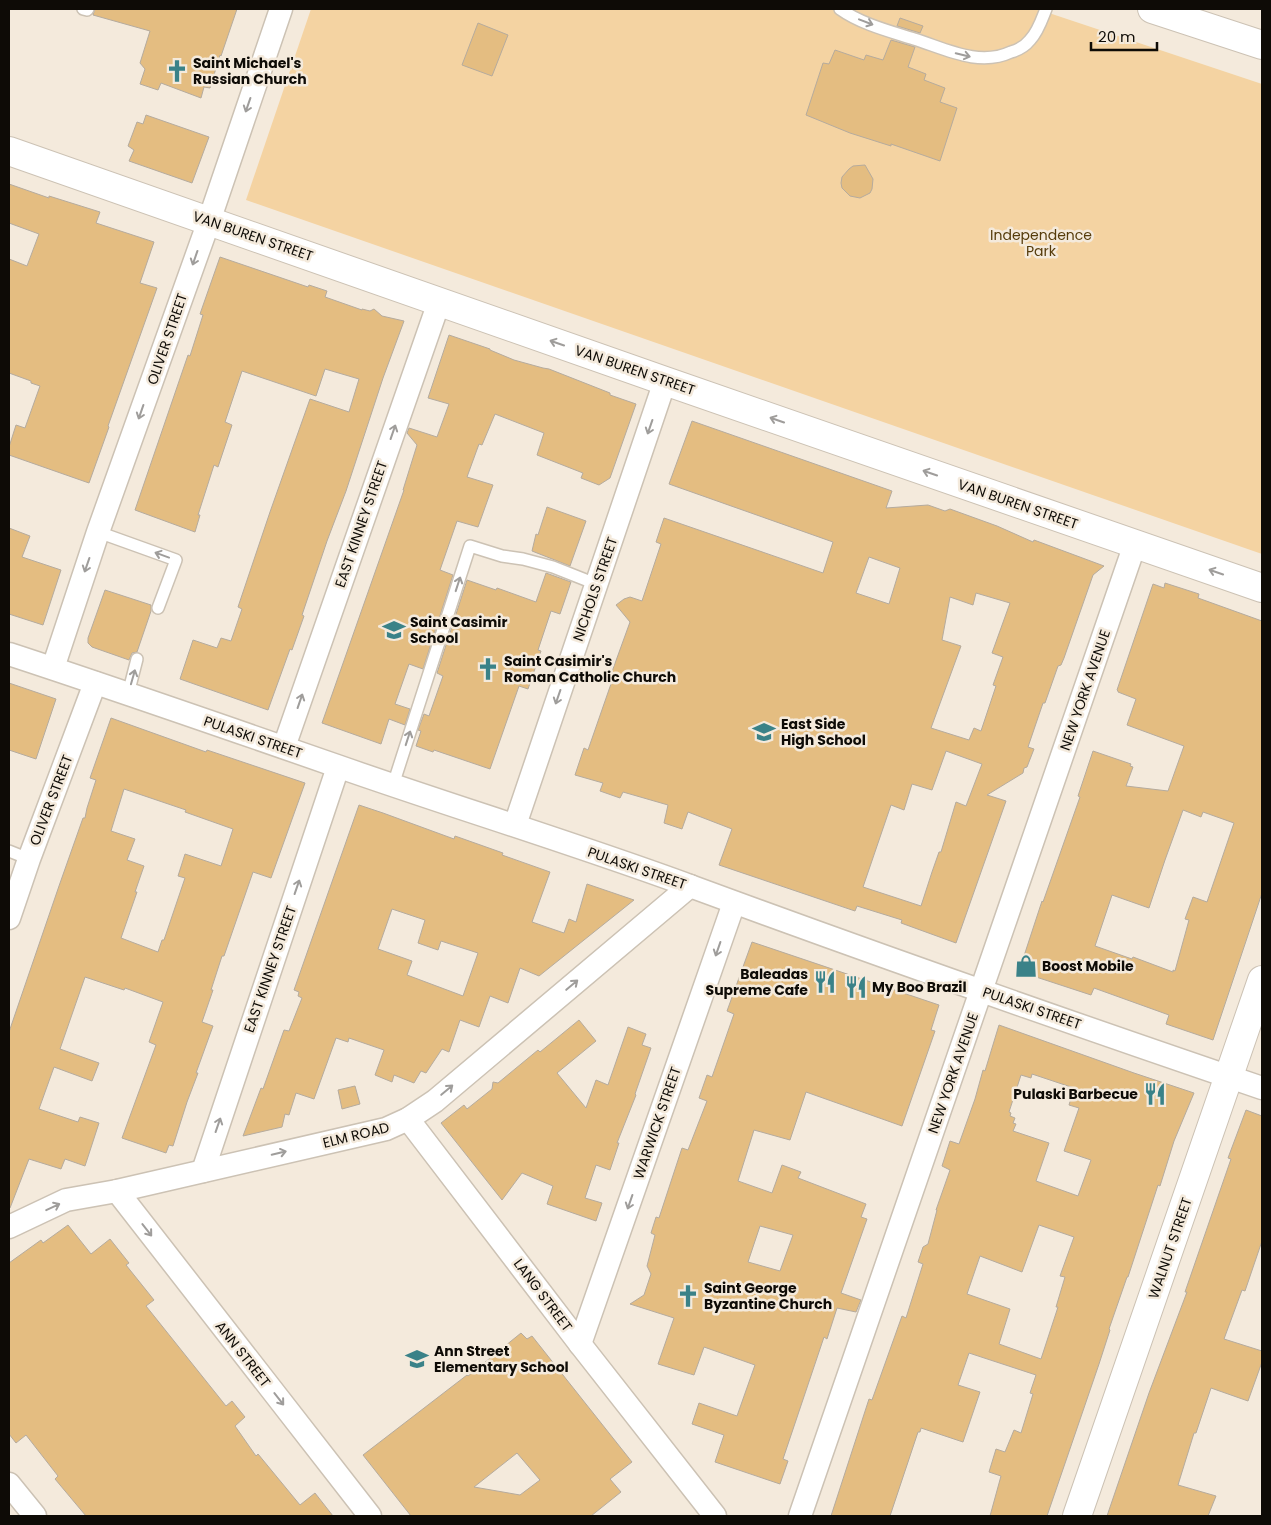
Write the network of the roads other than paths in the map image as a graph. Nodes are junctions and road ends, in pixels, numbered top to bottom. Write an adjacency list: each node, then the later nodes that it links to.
1 (83, 9): 2 (lane)
2 (88, 9)
3 (281, 9): 9 (street, OLIVER STREET, one-way to 9)
4 (840, 9): 5 (lane, one-way to 5)
5 (1046, 9)
6 (1152, 9): 7 (street)
7 (1262, 45)
8 (9, 151): 9 (street, VAN BUREN STREET)
9 (209, 221): 10 (street, VAN BUREN STREET); 12 (street, OLIVER STREET, one-way to 12)
10 (439, 302): 11 (street, VAN BUREN STREET, one-way to 10); 22 (street, EAST KINNEY STREET, one-way to 10)
11 (665, 381): 13 (street, VAN BUREN STREET, one-way to 11); 14 (street, NICHOLS STREET, one-way to 14)
12 (98, 532): 16 (lane, one-way to 12); 19 (street, OLIVER STREET, one-way to 19)
13 (1135, 544): 15 (street, VAN BUREN STREET, one-way to 13); 31 (street, NEW YORK AVENUE)
14 (596, 584): 24 (lane, one-way to 14); 25 (street, NICHOLS STREET, one-way to 25)
15 (1262, 588)
16 (158, 608)
17 (9, 654): 19 (street, PULASKI STREET)
18 (137, 659): 21 (lane, one-way to 18)
19 (52, 668): 20 (street, PULASKI STREET)
20 (95, 683): 21 (street, PULASKI STREET); 26 (street, OLIVER STREET)
21 (128, 694): 22 (street, PULASKI STREET)
22 (284, 747): 23 (street, PULASKI STREET)
23 (338, 767): 24 (street, PULASKI STREET); 35 (street, EAST KINNEY STREET, one-way to 23)
24 (393, 785): 25 (street, PULASKI STREET)
25 (514, 825): 27 (street, PULASKI STREET)
26 (19, 855): 29 (street, OLIVER STREET)
27 (690, 886): 28 (street, PULASKI STREET); 34 (street, ELM ROAD, one-way to 27)
28 (734, 903): 31 (street, PULASKI STREET); 38 (street, WARWICK STREET, one-way to 38)
29 (9, 918)
30 (1262, 980): 32 (street, WALNUT STREET)
31 (981, 991): 32 (street, PULASKI STREET); 43 (street, NEW YORK AVENUE)
32 (1229, 1076): 33 (street, PULASKI STREET); 44 (street, WALNUT STREET)
33 (1262, 1088)
34 (408, 1119): 35 (street, ELM ROAD, one-way to 34); 38 (street, LANG STREET)
35 (203, 1171): 36 (street, ELM ROAD)
36 (117, 1191): 37 (street, ELM ROAD, one-way to 36); 41 (street, ANN STREET, one-way to 41)
37 (9, 1227)
38 (580, 1344): 42 (street, LANG STREET)
39 (9, 1484): 40 (street)
40 (34, 1516)
41 (370, 1516)
42 (715, 1516)
43 (800, 1516)
44 (1077, 1516)

